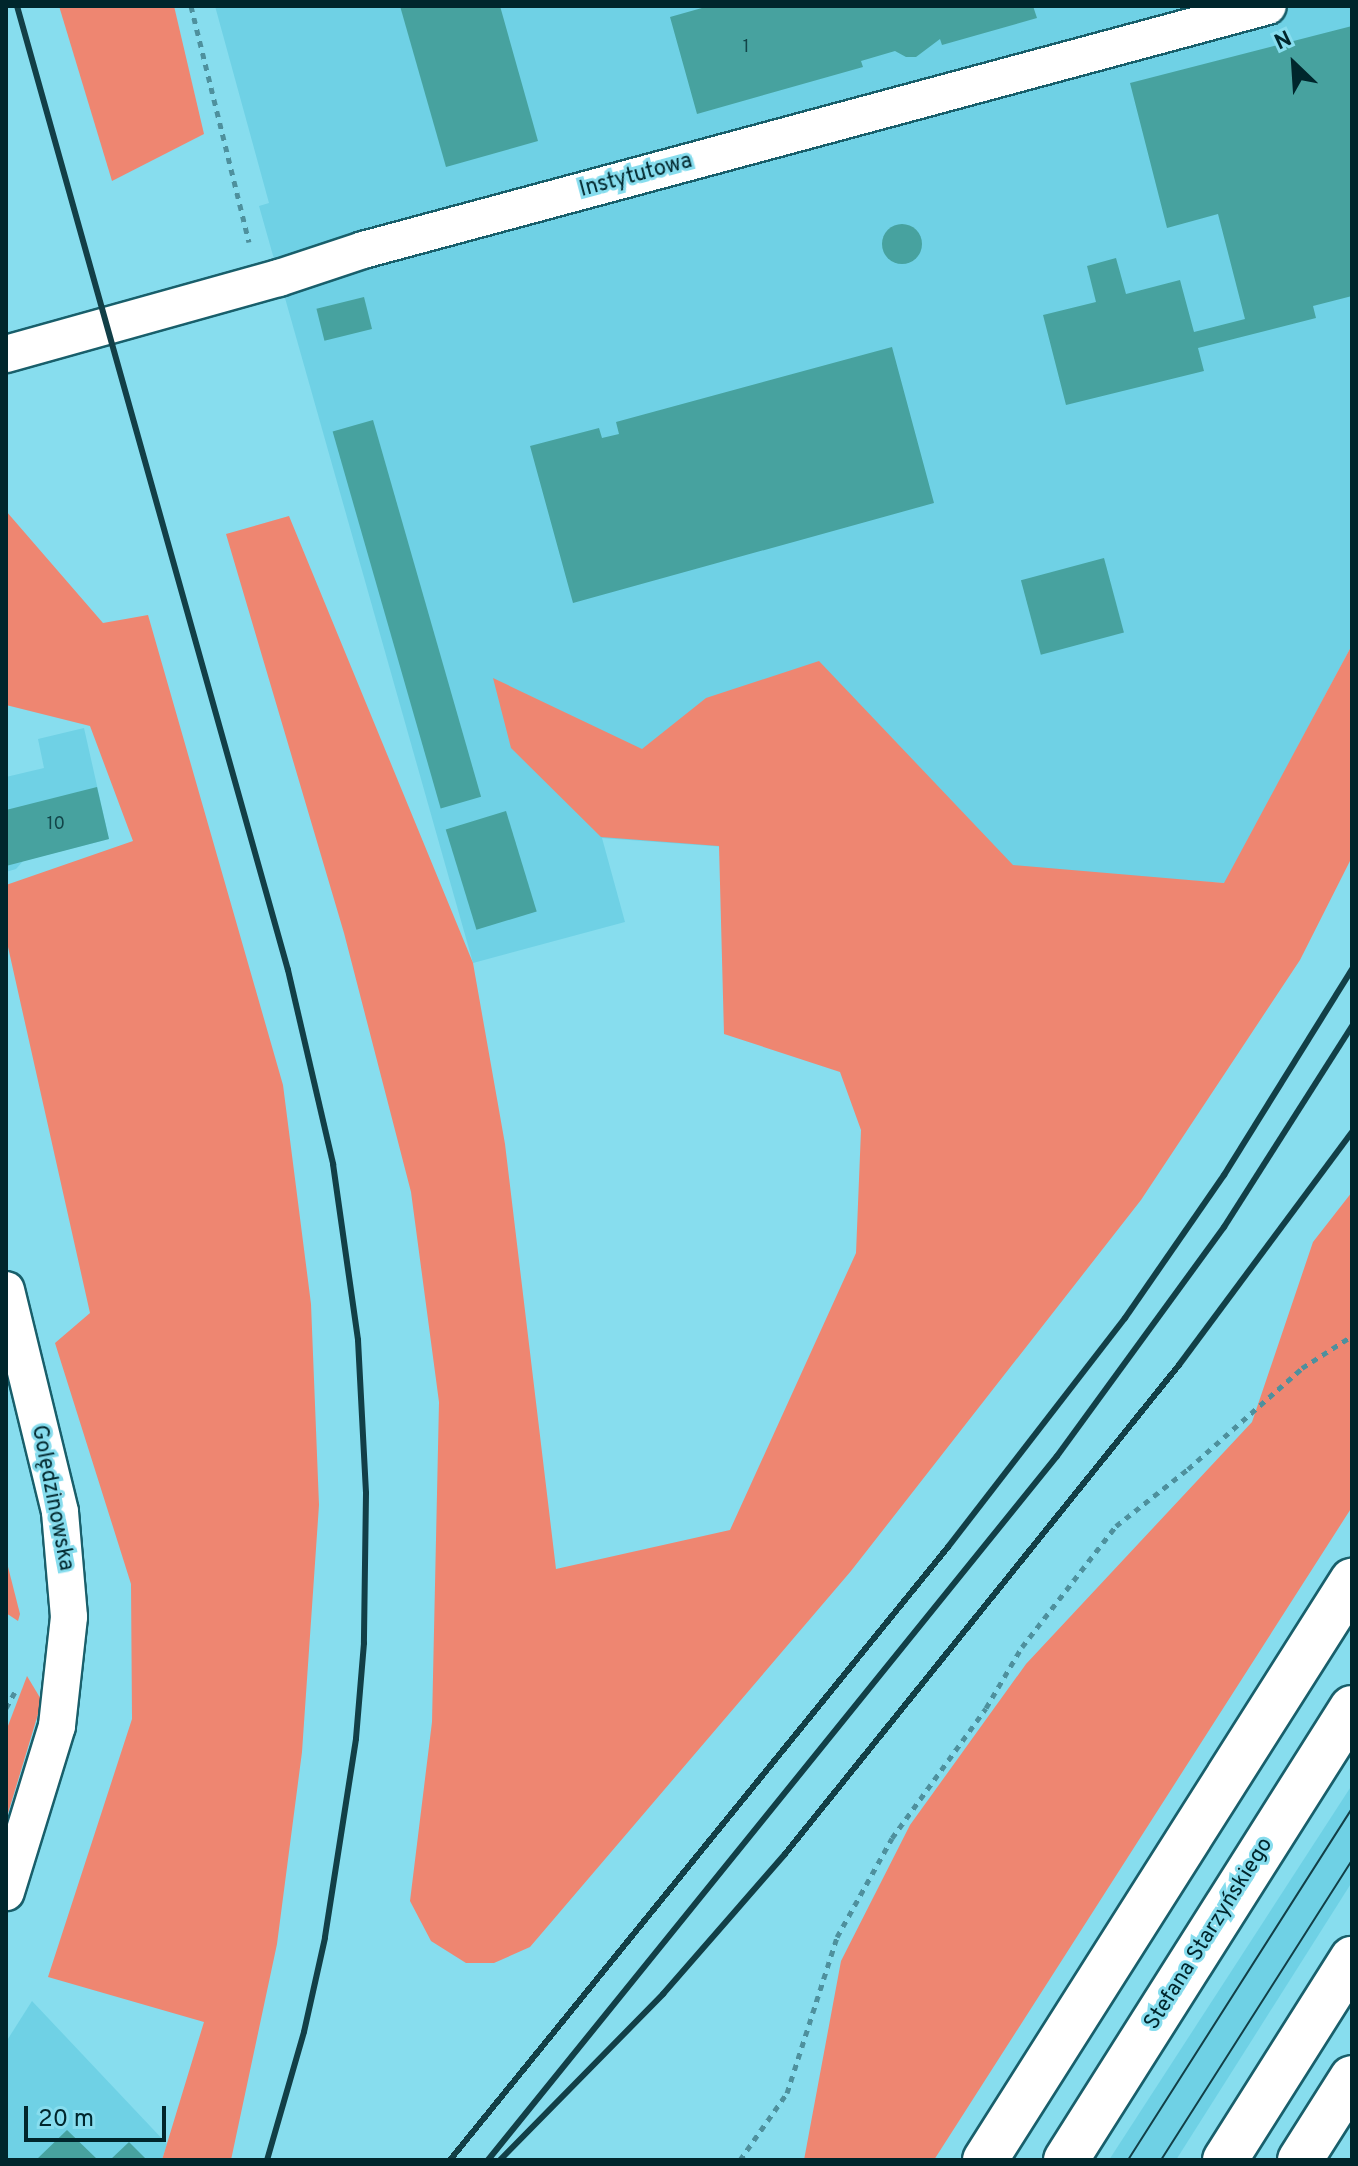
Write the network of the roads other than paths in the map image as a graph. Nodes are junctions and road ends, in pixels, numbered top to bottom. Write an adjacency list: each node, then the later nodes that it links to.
1 (1268, 6): 2 (street, Instytutowa)
2 (6, 354)
3 (6, 1290): 6 (street, Golędzinowska)
4 (1352, 1581): 9 (main road)
5 (1352, 1708): 10 (main road, Stefana Starzyńskiego)
6 (6, 1892)
7 (1352, 1959): 11 (main road)
8 (1352, 2078): 12 (main road)
9 (985, 2160)
10 (1066, 2160)
11 (1225, 2160)
12 (1300, 2160)

